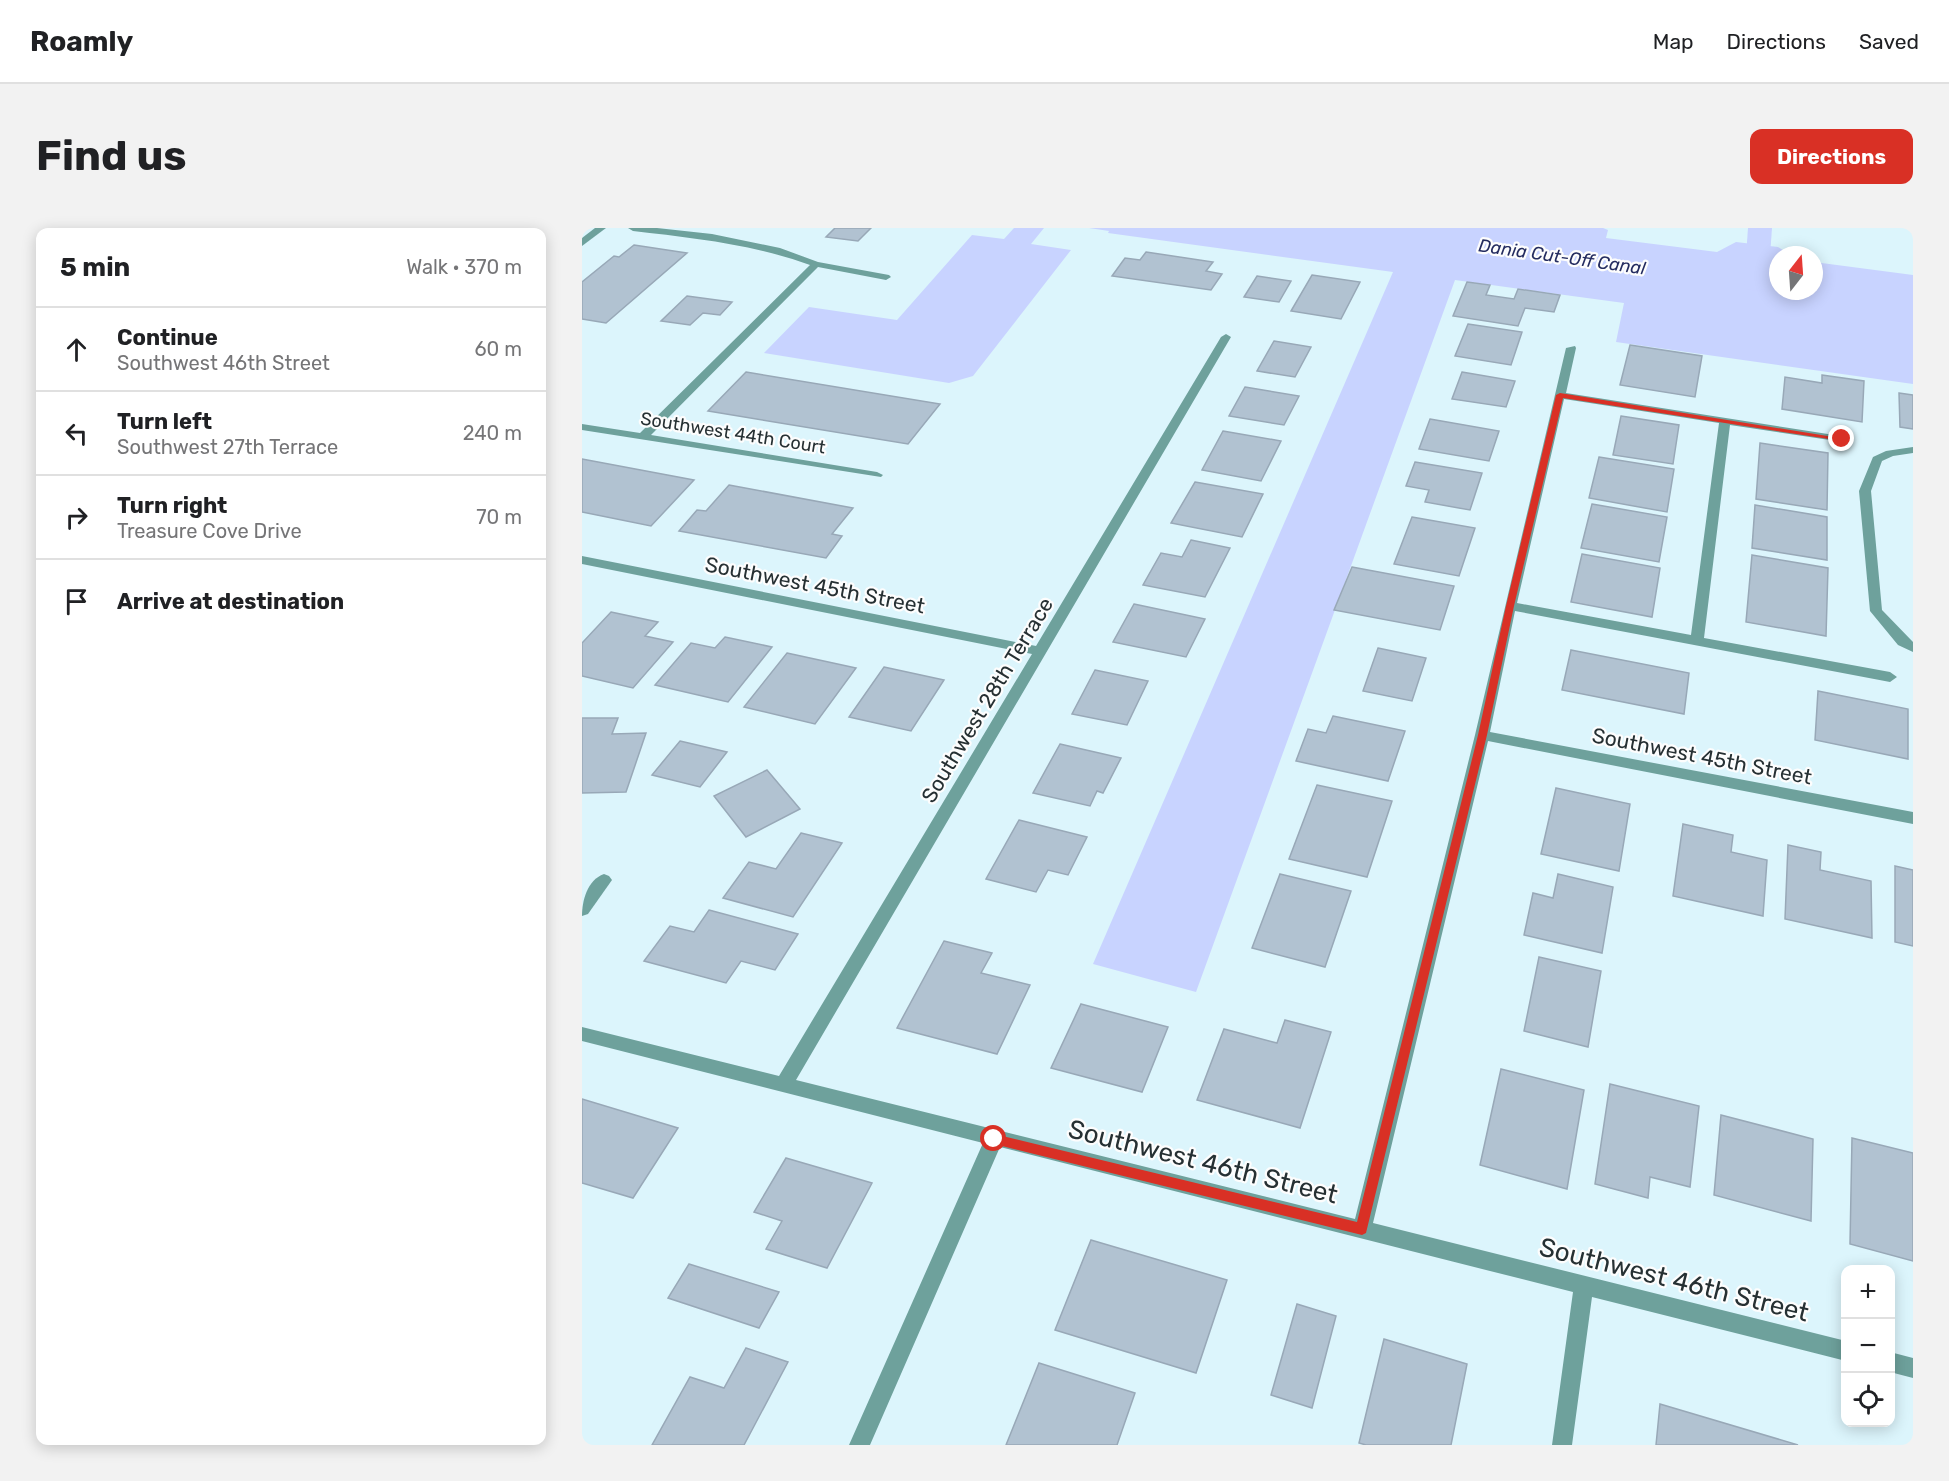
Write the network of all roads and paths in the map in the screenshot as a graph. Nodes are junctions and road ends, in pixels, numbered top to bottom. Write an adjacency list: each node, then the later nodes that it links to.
1 (601, 228): 3 (street)
2 (633, 228): 4 (street)
3 (582, 243)
4 (816, 264): 5 (street); 11 (street)
5 (886, 277)
6 (1226, 337): 19 (street, Southwest 28th Terrace)
7 (1571, 348): 8 (street)
8 (1560, 395): 9 (street); 16 (street)
9 (1725, 420): 12 (street); 17 (street)
10 (582, 427): 11 (street, Southwest 44th Court)
11 (642, 437): 14 (street, Southwest 44th Court)
12 (1842, 439)
13 (1913, 450): 18 (street)
14 (878, 475)
15 (582, 560): 19 (street, Southwest 45th Street)
16 (1510, 606): 17 (street); 21 (street)
17 (1697, 641): 20 (street)
18 (1913, 648)
19 (1040, 651): 26 (street, Southwest 28th Terrace)
20 (1890, 677)
21 (1482, 735): 22 (street, Southwest 45th Street); 28 (street)
22 (1913, 818)
23 (604, 880): 24 (street)
24 (582, 910)
25 (582, 1034): 26 (street, Southwest 46th Street)
26 (784, 1084): 27 (street, Southwest 46th Street)
27 (994, 1139): 28 (street, Southwest 46th Street); 33 (street)
28 (1362, 1229): 29 (street, Southwest 46th Street)
29 (1584, 1285): 30 (street, Southwest 46th Street); 34 (street)
30 (1841, 1350)
31 (1895, 1363): 32 (street)
32 (1913, 1368)
33 (860, 1445)
34 (1562, 1445)

